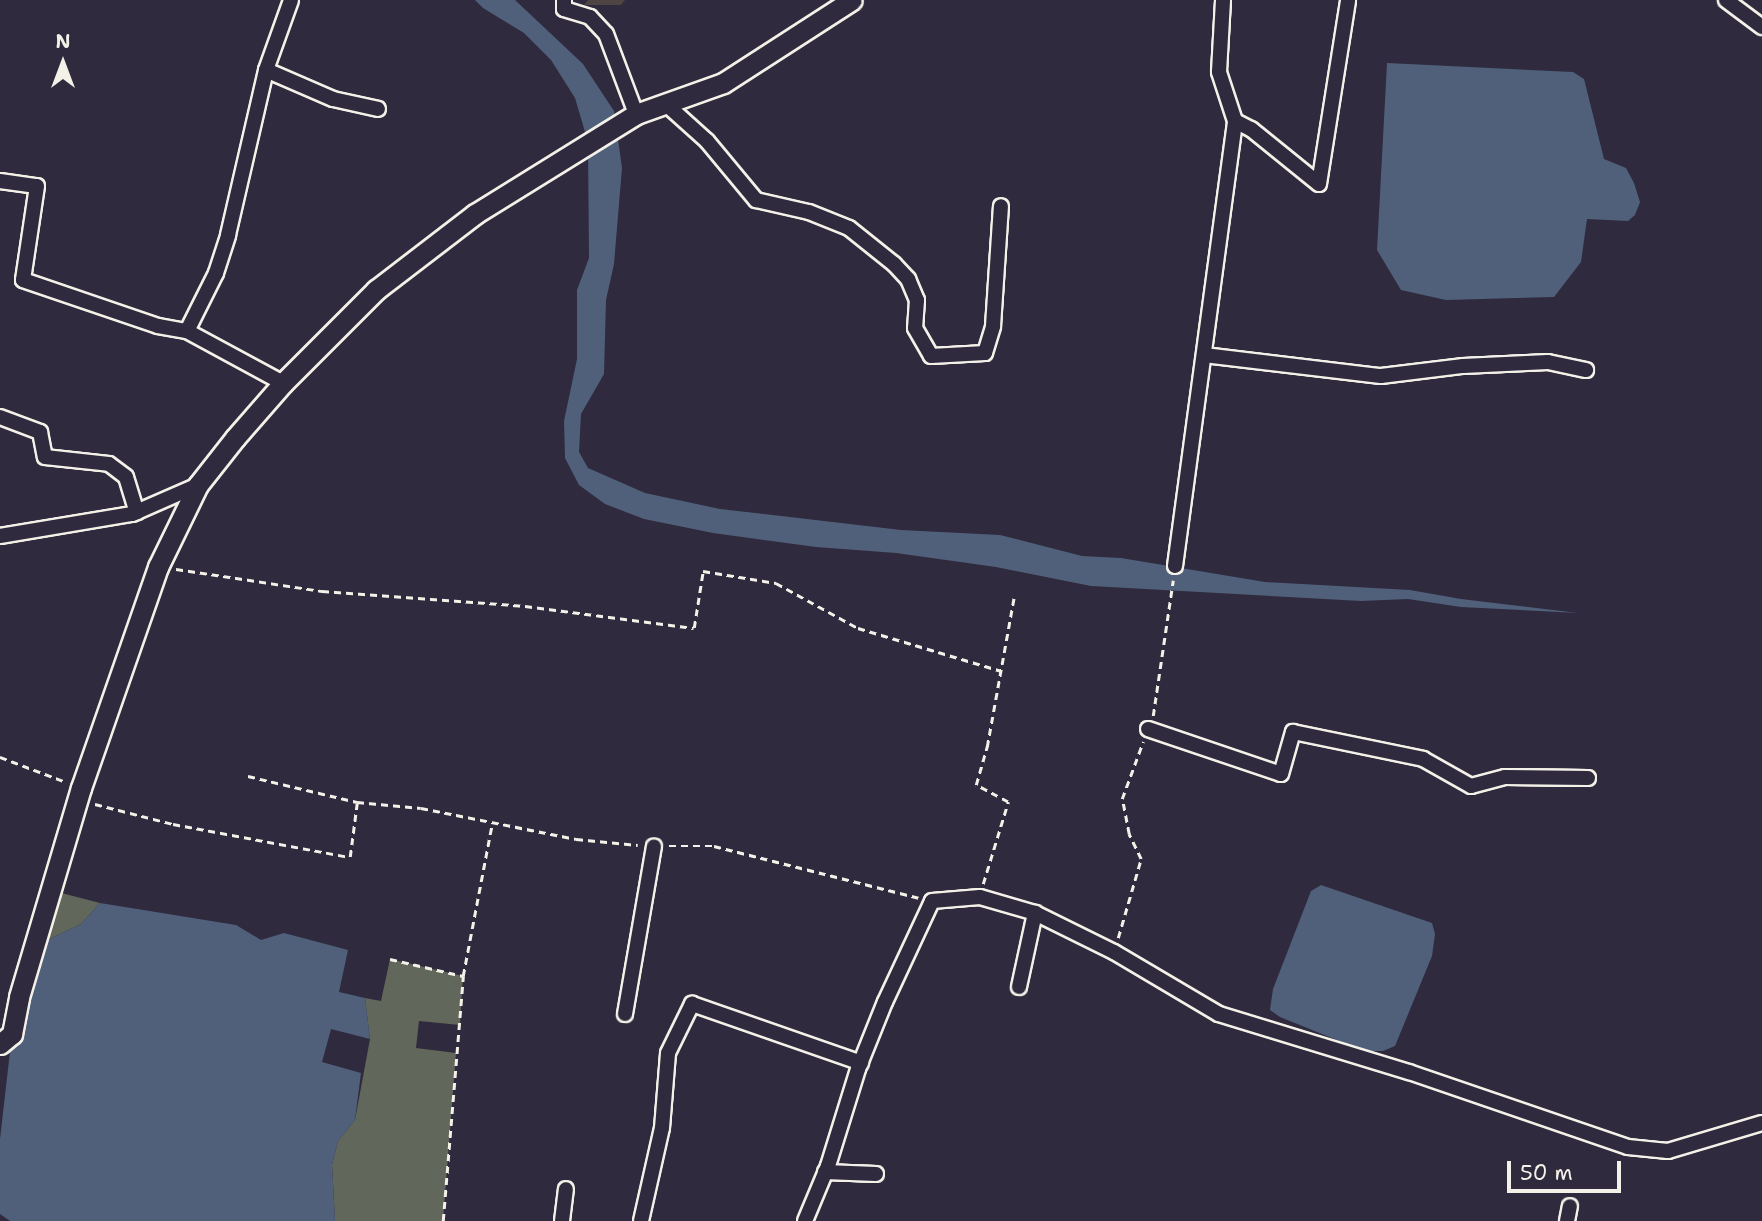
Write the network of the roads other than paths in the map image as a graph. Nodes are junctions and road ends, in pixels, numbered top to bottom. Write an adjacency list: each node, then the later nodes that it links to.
1 (291, 0): 8 (street)
2 (564, 0): 11 (street)
3 (852, 0): 9 (street)
4 (1223, 0): 12 (street)
5 (1348, 0): 12 (street)
6 (1726, 0): 7 (street)
7 (1762, 27)
8 (267, 70): 10 (street); 15 (street)
9 (667, 105): 11 (street); 14 (street)
10 (378, 109)
11 (636, 114): 18 (street)
12 (1235, 121): 16 (street)
13 (0, 181): 15 (street)
14 (1001, 206)
15 (187, 331): 18 (street)
16 (1204, 355): 17 (street); 23 (street)
17 (1586, 370)
18 (282, 383): 20 (street)
19 (0, 417): 21 (street)
20 (198, 485): 21 (street); 30 (street)
21 (137, 512): 22 (street)
22 (0, 536)
23 (1175, 566)
24 (1148, 729): 25 (street)
25 (1588, 778)
26 (654, 846): 29 (street)
27 (1035, 913): 28 (street); 31 (street); 32 (street)
28 (1019, 987)
29 (625, 1014)
30 (0, 1044)
31 (861, 1063): 33 (street); 37 (street)
32 (1762, 1124)
33 (825, 1172): 34 (street); 38 (street)
34 (876, 1174)
35 (566, 1189): 36 (street)
36 (562, 1221)
37 (641, 1221)
38 (805, 1221)

